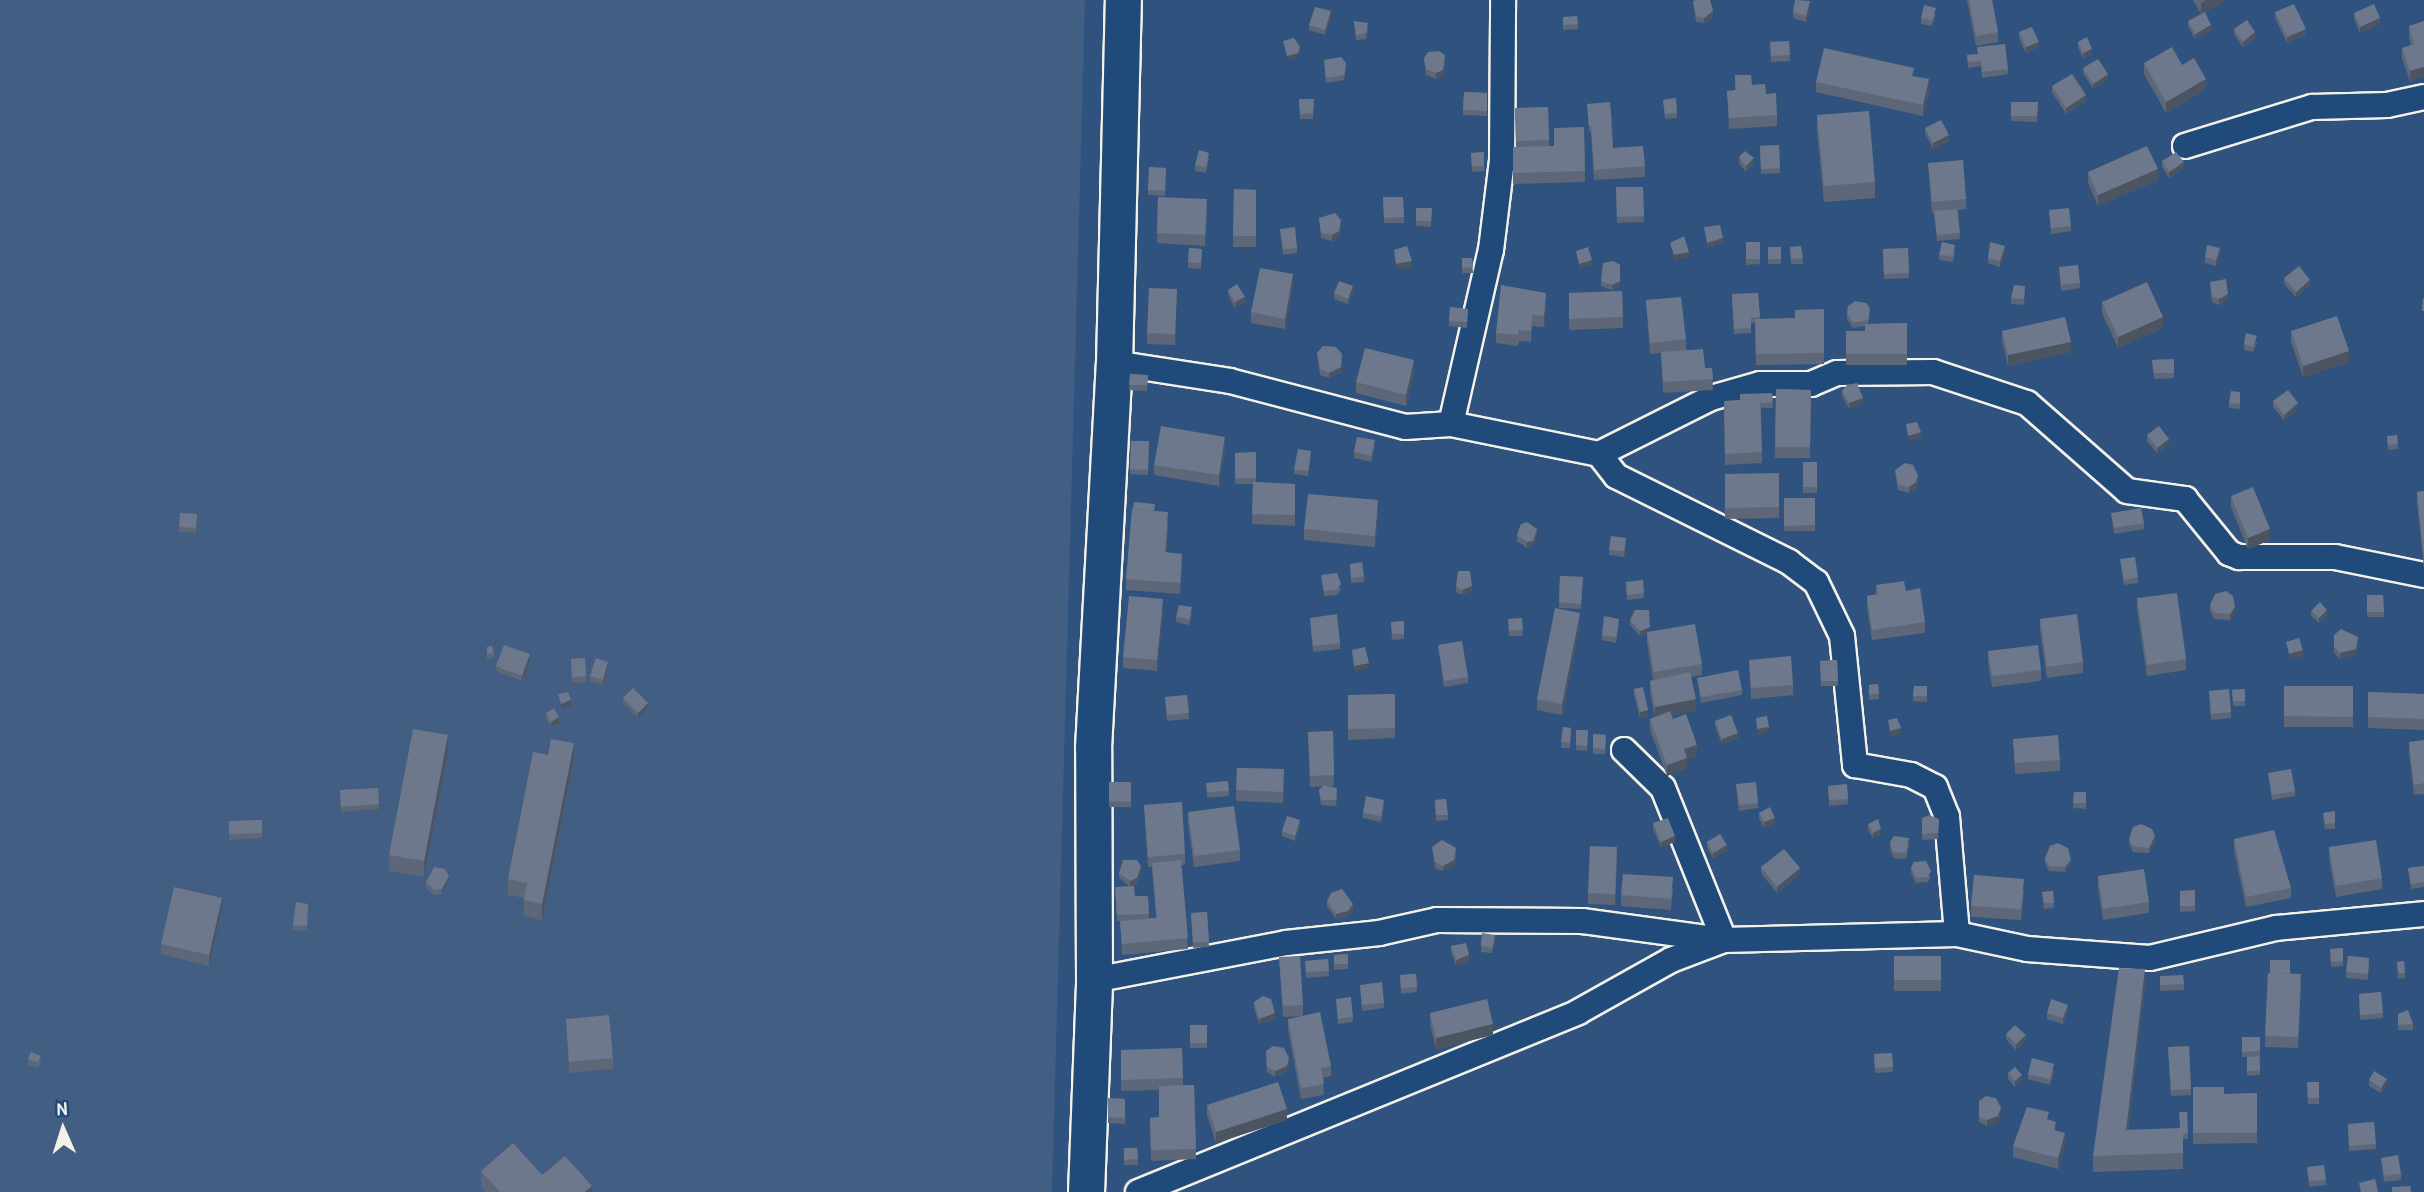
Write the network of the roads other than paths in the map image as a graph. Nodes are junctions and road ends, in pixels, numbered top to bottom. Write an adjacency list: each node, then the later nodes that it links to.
1 (1123, 0): 5 (street)
2 (1503, 0): 6 (street)
3 (2424, 97): 4 (street)
4 (2185, 146)
5 (1114, 363): 6 (street); 13 (street)
6 (1451, 424): 7 (street)
7 (1599, 454): 8 (street); 11 (street)
8 (2424, 575)
9 (1624, 750): 12 (street)
10 (2424, 914): 11 (street)
11 (1957, 934): 12 (street)
12 (1724, 940): 13 (street); 15 (street)
13 (1094, 981): 14 (street)
14 (1086, 1192)
15 (1138, 1192)

